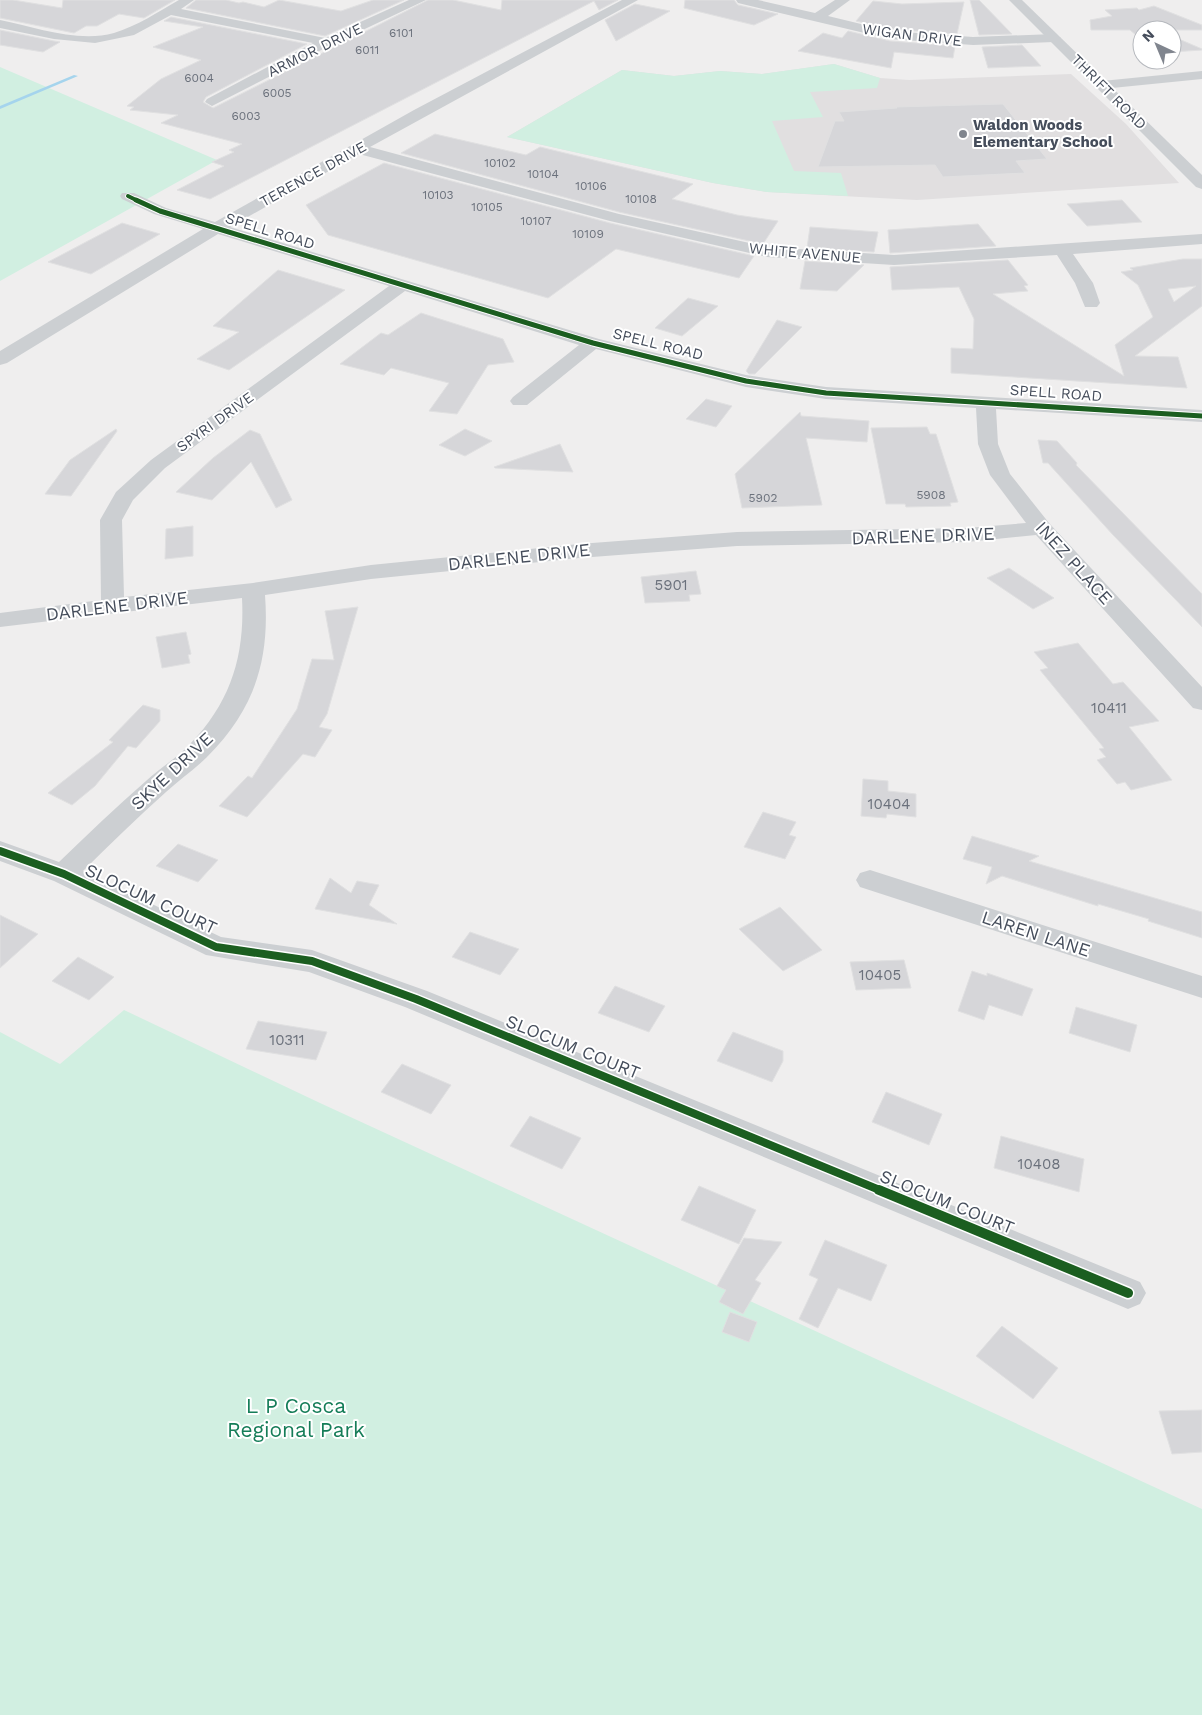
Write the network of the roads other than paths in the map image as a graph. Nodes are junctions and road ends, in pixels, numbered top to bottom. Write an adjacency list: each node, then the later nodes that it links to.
1 (188, 0): 7 (street)
2 (420, 0): 11 (street, ARMOR DRIVE)
3 (632, 0): 15 (street, TERENCE DRIVE)
4 (742, 0): 8 (street, WIGAN DRIVE)
5 (844, 0): 8 (street)
6 (1015, 0): 10 (street, THRIFT ROAD)
7 (169, 11): 9 (street); 11 (street)
8 (817, 18): 10 (street, WIGAN DRIVE)
9 (0, 24)
10 (1054, 38): 13 (street, THRIFT ROAD)
11 (326, 42): 14 (street, ARMOR DRIVE)
12 (1202, 75): 13 (street)
13 (1102, 85): 16 (street, THRIFT ROAD)
14 (212, 102)
15 (359, 148): 18 (street, TERENCE DRIVE); 20 (street, WHITE AVENUE)
16 (1202, 184)
17 (128, 196): 18 (street, SPELL ROAD)
18 (215, 229): 21 (street, SPELL ROAD); 24 (street, TERENCE DRIVE)
19 (1202, 239): 20 (street, WHITE AVENUE)
20 (1062, 250): 22 (street)
21 (400, 286): 23 (street, SPELL ROAD); 30 (street, SPYRI DRIVE)
22 (1091, 303)
23 (593, 343): 25 (street); 26 (street, SPELL ROAD)
24 (0, 359)
25 (520, 401)
26 (986, 402): 27 (street, SPELL ROAD); 28 (street, INEZ PLACE)
27 (1202, 416)
28 (1041, 528): 29 (street, DARLENE DRIVE); 32 (street, INEZ PLACE)
29 (253, 590): 30 (street, DARLENE DRIVE); 34 (street, SKYE DRIVE)
30 (113, 605): 31 (street, DARLENE DRIVE)
31 (0, 620)
32 (1202, 702)
33 (0, 852): 34 (street, SLOCUM COURT)
34 (64, 874): 37 (street, SLOCUM COURT)
35 (870, 880): 36 (street, LAREN LANE)
36 (1202, 987)
37 (1128, 1293)

